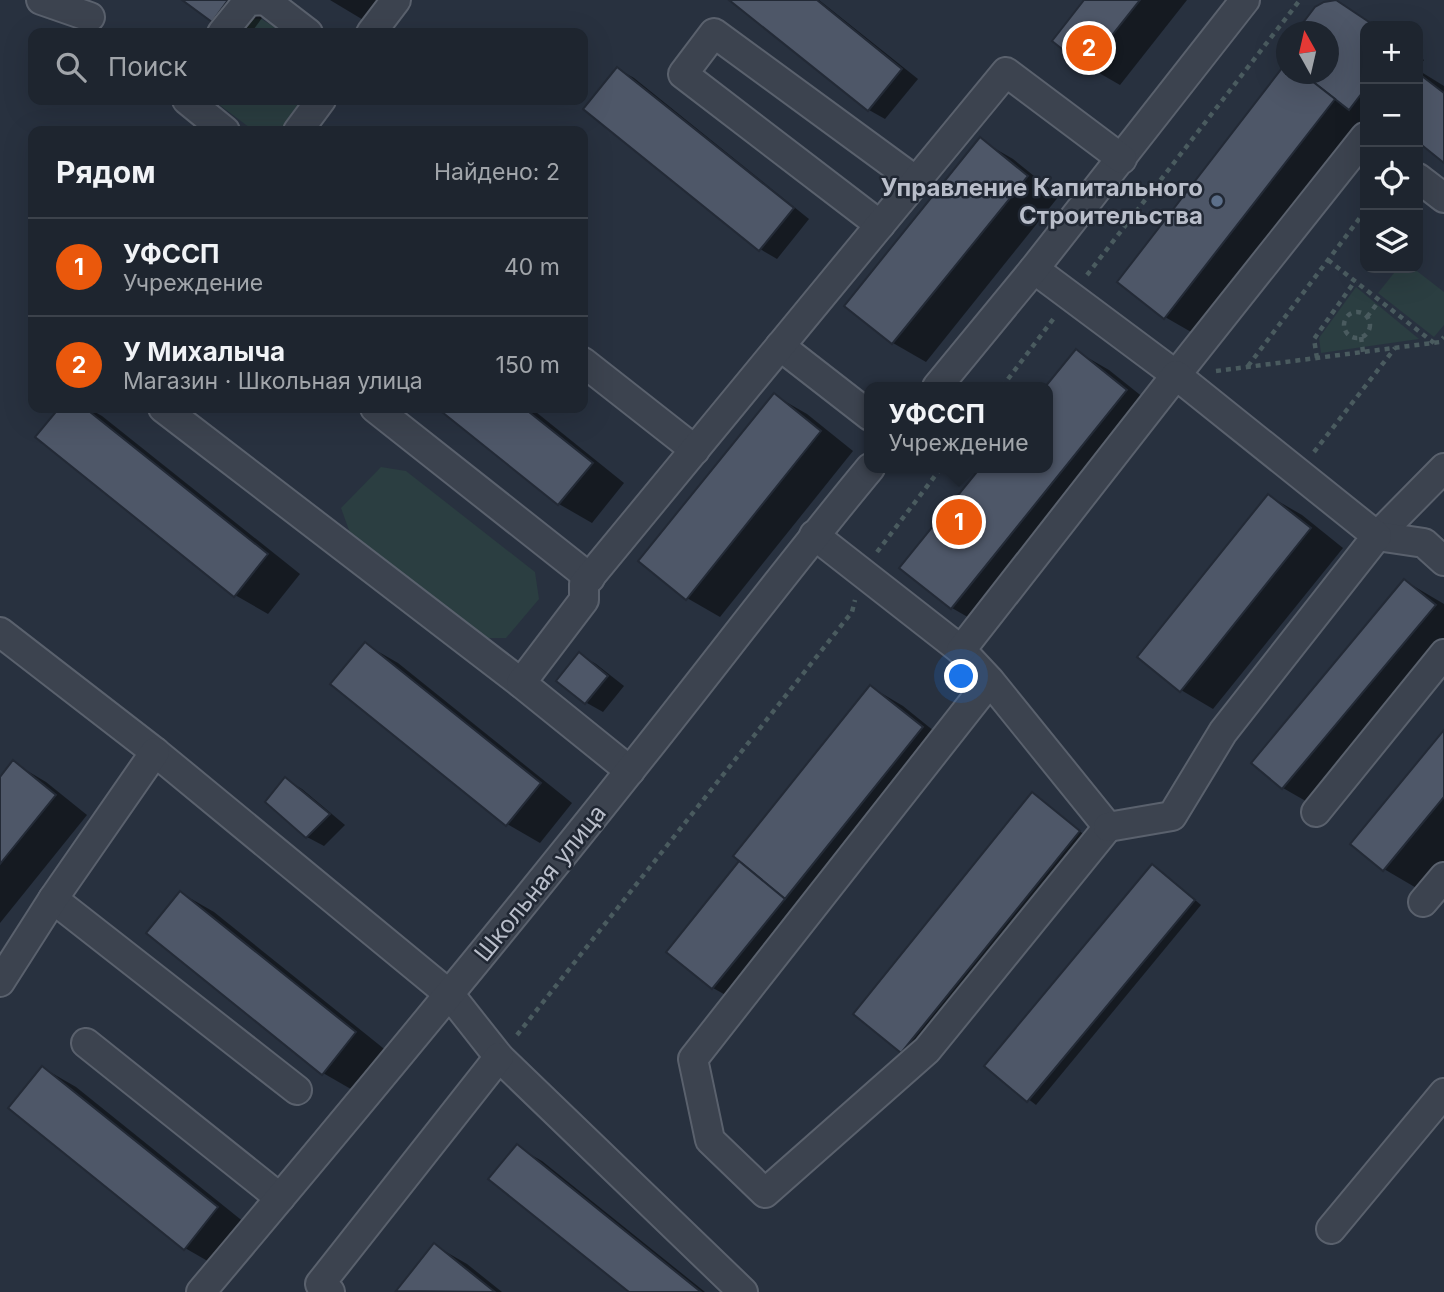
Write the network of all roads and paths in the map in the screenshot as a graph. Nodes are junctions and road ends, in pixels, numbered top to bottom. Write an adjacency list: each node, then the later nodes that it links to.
1 (41, 0): 5 (street)
2 (396, 0): 8 (street)
3 (1245, 0): 14 (street)
4 (1300, 0): 23 (path)
5 (96, 17)
6 (226, 28): 7 (street)
7 (301, 28)
8 (375, 28)
9 (193, 105): 11 (street)
10 (317, 105): 12 (street)
11 (219, 126)
12 (302, 126)
13 (1360, 143): 37 (street)
14 (1122, 159): 15 (street); 21 (street)
15 (916, 181): 19 (street); 19 (street)
16 (1423, 182): 17 (street)
17 (1444, 198)
18 (1360, 218): 20 (path)
19 (880, 225): 31 (street)
20 (1328, 260): 22 (path); 36 (path)
21 (1034, 269): 23 (street); 38 (street)
22 (1356, 281): 24 (path); 25 (path)
23 (1071, 296): 37 (street); 39 (path)
24 (1380, 300): 27 (path); 30 (path)
25 (1336, 309): 26 (path); 34 (path)
26 (1346, 317): 27 (path); 28 (path)
27 (1367, 317): 28 (path)
28 (1361, 337): 33 (path)
29 (1444, 337): 30 (path)
30 (1434, 343): 32 (path)
31 (780, 346): 40 (street); 43 (street)
32 (1395, 348): 33 (path); 47 (path)
33 (1363, 352): 34 (path)
34 (1317, 358): 36 (path)
35 (588, 366): 43 (street)
36 (1247, 367): 37 (path)
37 (1177, 375): 47 (street); 54 (street)
38 (941, 382)
39 (1006, 382)
40 (864, 411)
41 (170, 413): 57 (street)
42 (381, 413): 52 (street)
43 (695, 450): 52 (street)
44 (1444, 468): 49 (street)
45 (866, 473): 48 (street, Школьная улица)
46 (937, 473): 51 (path)
47 (1298, 473): 49 (street)
48 (814, 535): 51 (street); 59 (street, Школьная улица)
49 (1377, 536): 50 (street); 61 (street)
50 (1444, 561)
51 (862, 573): 54 (street); 68 (path)
52 (590, 578): 57 (street)
53 (0, 632): 58 (street)
54 (961, 650): 56 (street)
55 (1444, 653): 60 (street)
56 (990, 681): 61 (street); 61 (street)
57 (521, 683): 59 (street)
58 (155, 752): 63 (street); 66 (street)
59 (630, 771): 66 (street, Школьная улица)
60 (1316, 812)
61 (1108, 827)
62 (1444, 877): 64 (street)
63 (53, 899): 65 (street); 69 (street)
64 (1423, 902)
65 (0, 982)
66 (450, 995): 68 (street); 71 (street, Школьная улица)
67 (86, 1043): 71 (street)
68 (499, 1057): 74 (street); 75 (street)
69 (297, 1090)
70 (1444, 1093): 72 (street)
71 (280, 1198): 73 (street, Школьная улица)
72 (1331, 1228)
73 (201, 1292)
74 (330, 1292)
75 (743, 1292)

